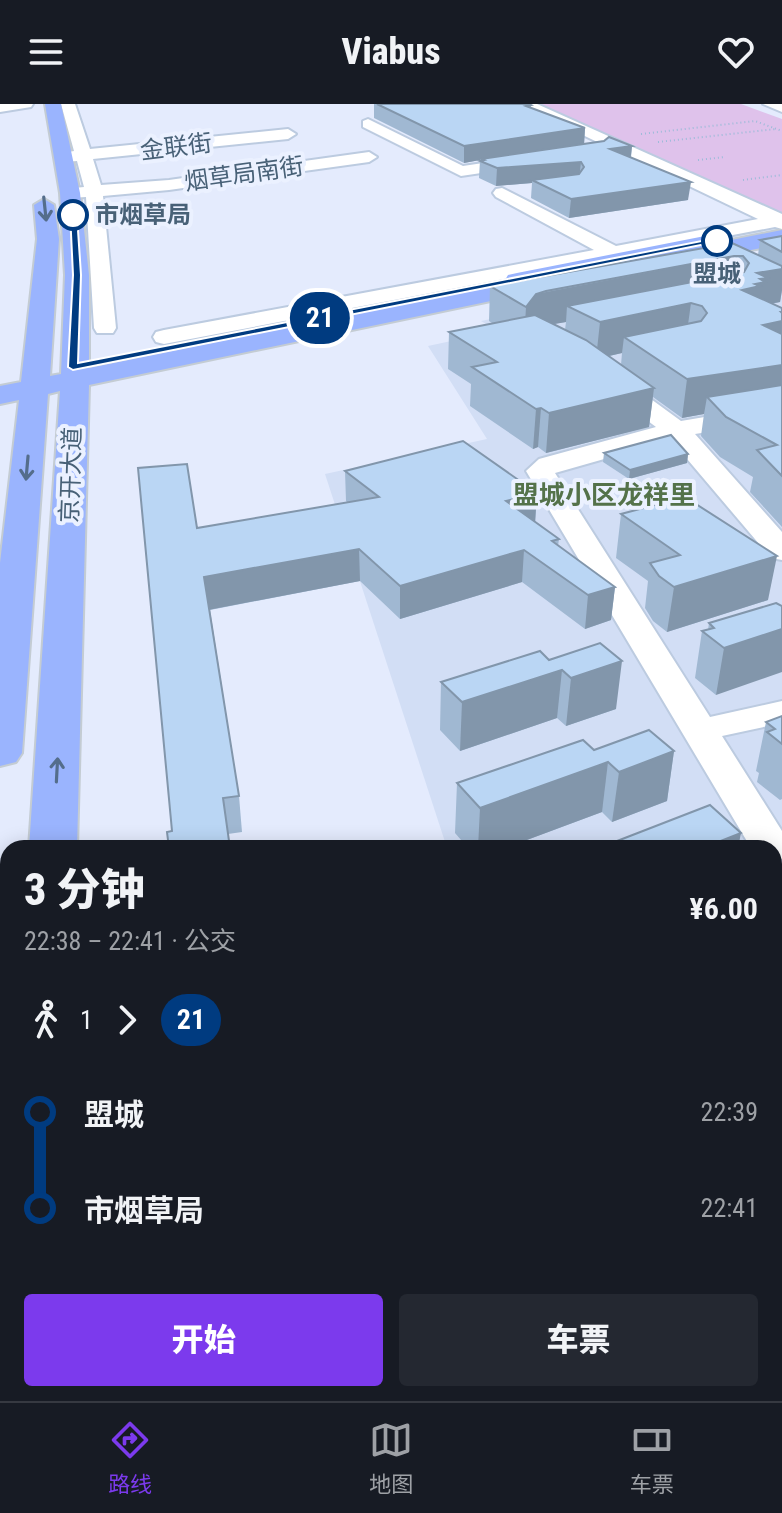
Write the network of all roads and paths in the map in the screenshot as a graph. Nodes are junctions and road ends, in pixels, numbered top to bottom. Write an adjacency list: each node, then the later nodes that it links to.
1 (28, 104): 6 (street); 34 (main road, 京开大道, one-way to 34)
2 (53, 104): 18 (main road, 京开大道)
3 (68, 104): 18 (street)
4 (770, 104): 7 (street)
5 (517, 106): 8 (street); 10 (street)
6 (0, 108)
7 (782, 108)
8 (565, 123): 10 (street); 15 (street)
9 (368, 124): 20 (street)
10 (546, 125): 15 (street)
11 (154, 126): 17 (street)
12 (776, 129): 13 (path); 15 (path); 16 (path)
13 (782, 131)
14 (288, 134): 17 (street, 金联街)
15 (628, 143): 26 (street)
16 (646, 144)
17 (167, 148): 18 (street, 金联街)
18 (74, 157): 24 (street); 25 (main road, 京开大道)
19 (369, 157): 24 (street, 烟草局南街)
20 (539, 159)
21 (782, 175): 22 (path)
22 (731, 181)
23 (530, 190): 27 (street)
24 (94, 191): 25 (street, 烟草局南街); 30 (street)
25 (70, 193): 33 (main road, 京开大道)
26 (781, 226): 27 (street); 28 (main road); 33 (main road)
27 (613, 252): 31 (street)
28 (702, 252): 29 (street); 33 (main road)
29 (739, 269)
30 (105, 328)
31 (164, 337)
32 (624, 363): 38 (street)
33 (73, 373): 34 (main road); 43 (main road, 京开大道, one-way to 33)
34 (34, 382): 35 (main road); 36 (main road); 42 (main road, 京开大道, one-way to 42)
35 (0, 384)
36 (0, 395)
37 (782, 412): 38 (street)
38 (679, 432): 39 (street); 41 (street)
39 (782, 551)
40 (782, 712): 41 (street)
41 (699, 730): 44 (street)
42 (0, 753)
43 (53, 840)
44 (767, 840)

